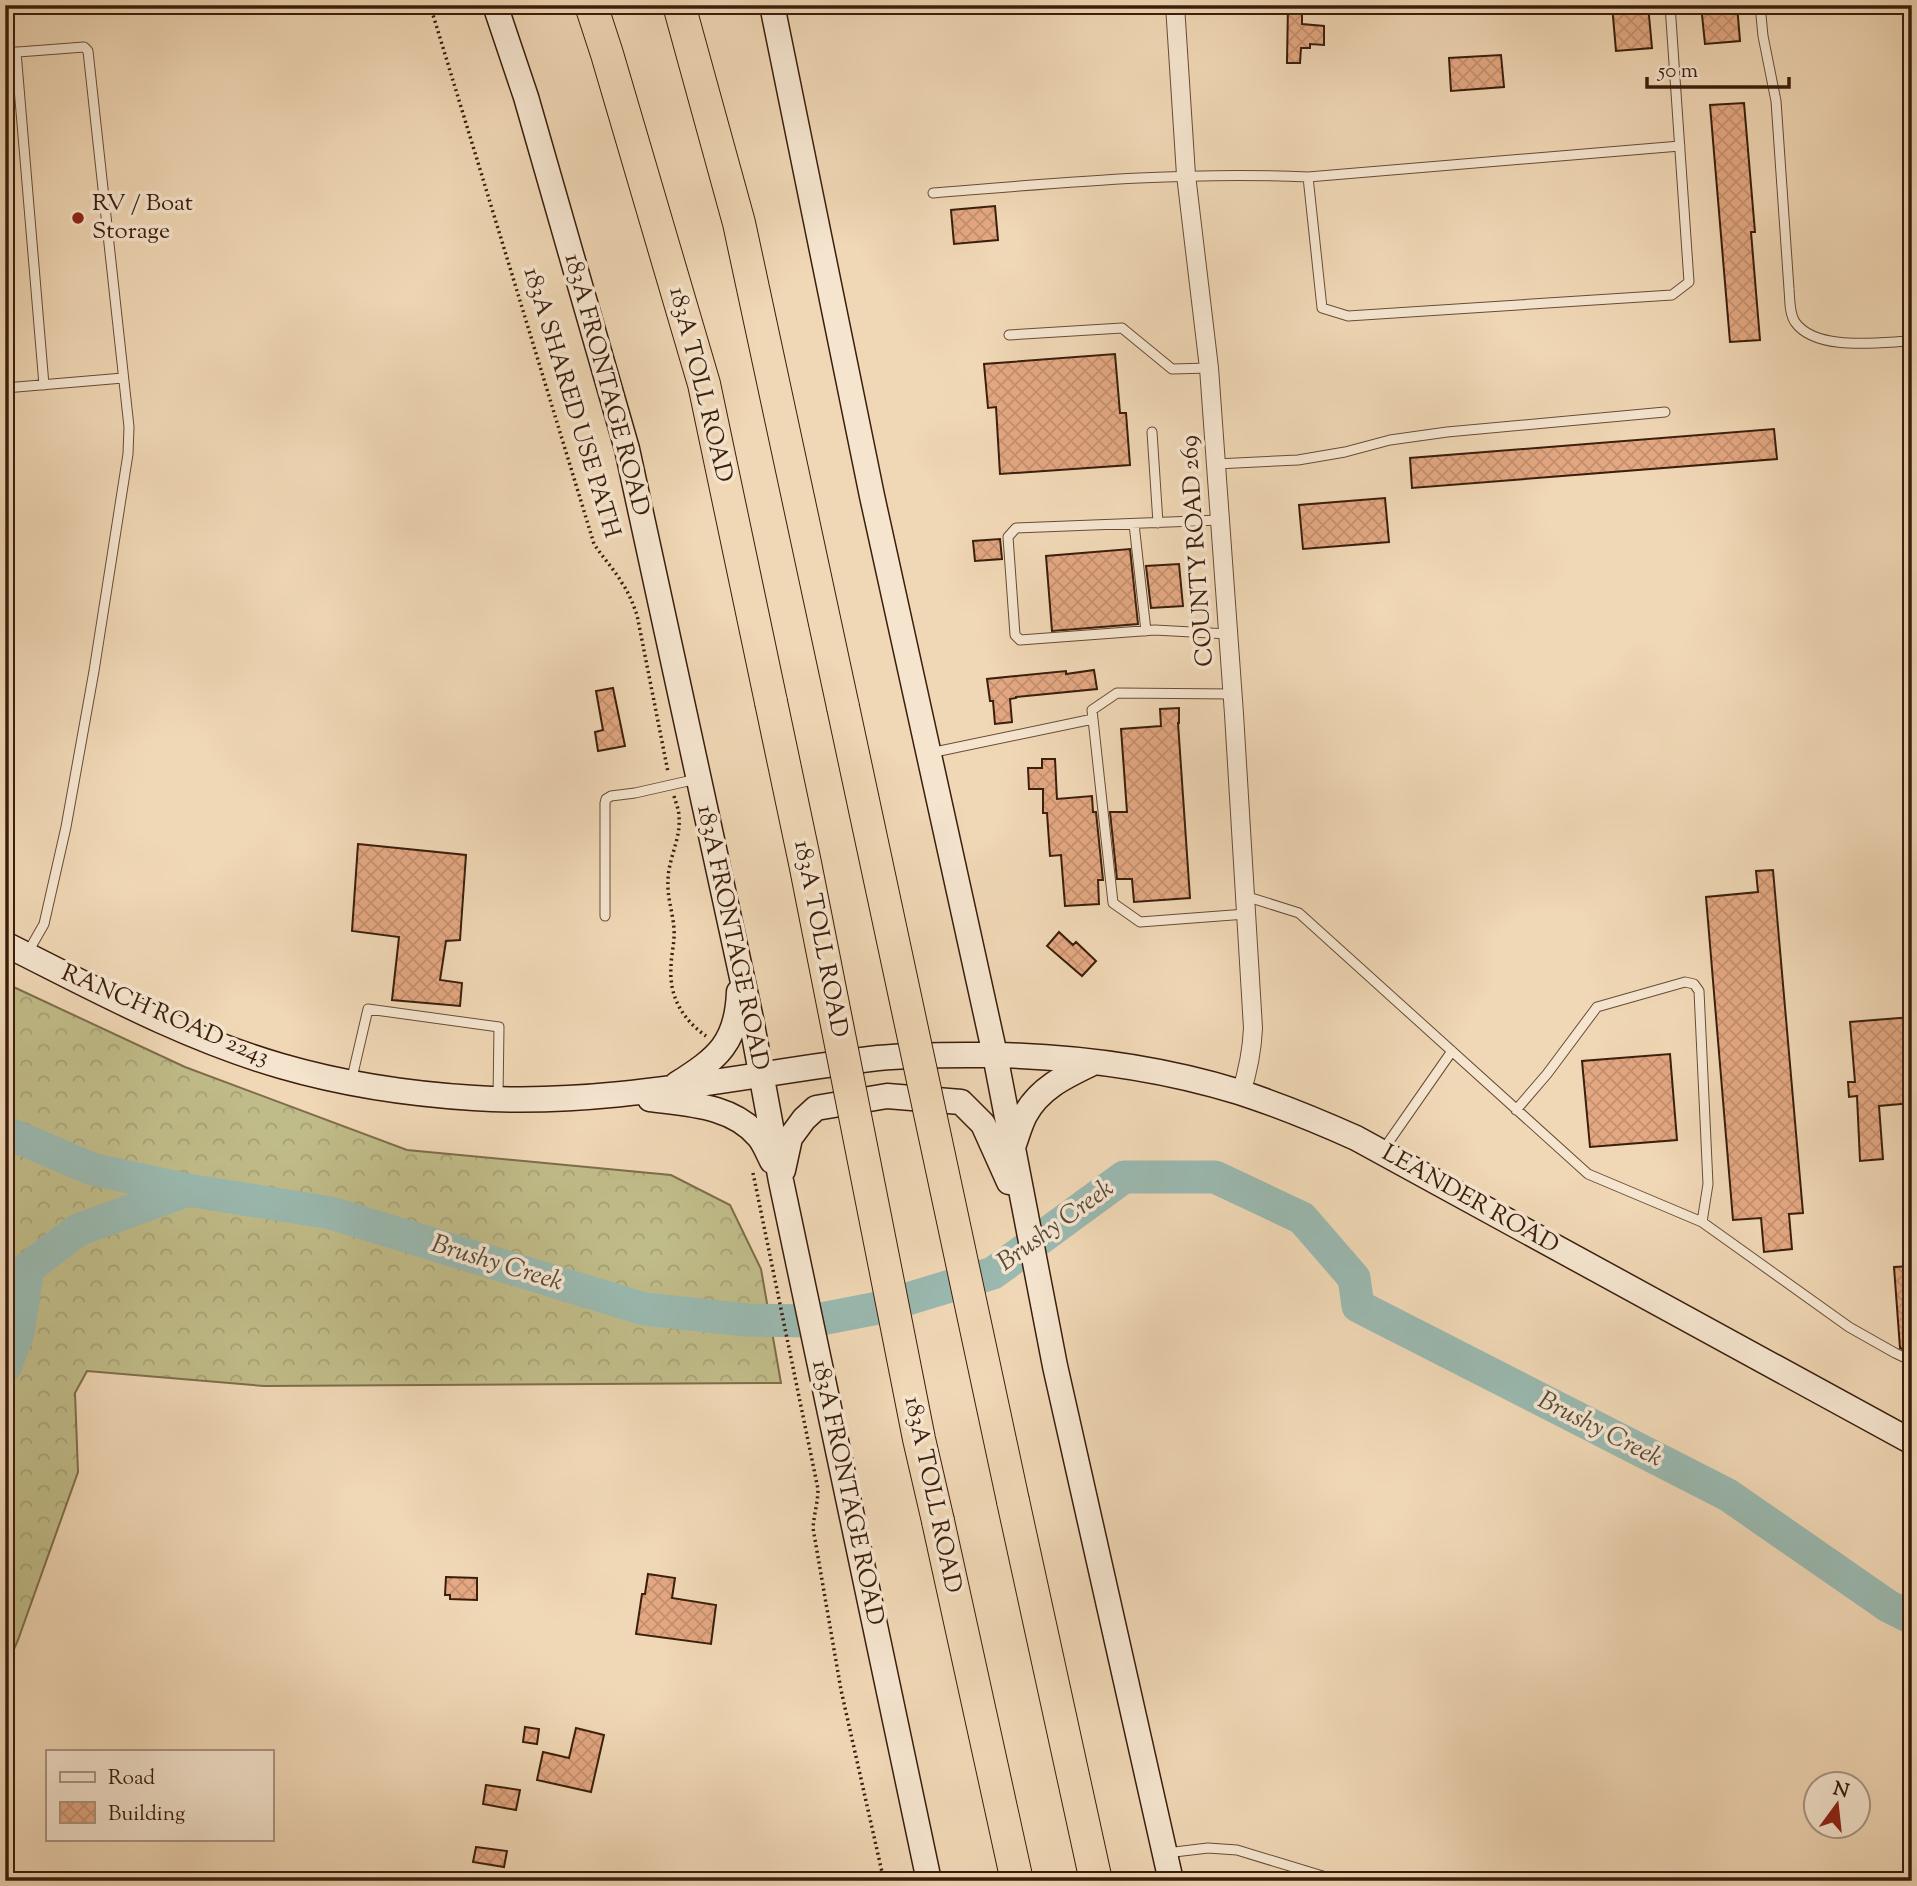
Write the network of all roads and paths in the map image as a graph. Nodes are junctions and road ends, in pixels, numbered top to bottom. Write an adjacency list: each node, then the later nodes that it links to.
1 (430, 5): 32 (path, 183A SHARED USE PATH)
2 (495, 5): 31 (main road, 183A FRONTAGE ROAD)
3 (591, 5): 58 (highway, 183A TOLL ROAD, bridge)
4 (680, 5): 59 (highway, bridge)
5 (772, 5): 30 (main road)
6 (1175, 5): 11 (street, COUNTY ROAD 269)
7 (1670, 5): 10 (lane)
8 (1760, 5): 15 (lane)
9 (10, 53): 17 (lane); 18 (lane)
10 (1680, 146): 12 (lane); 12 (lane)
11 (1186, 175): 12 (lane); 13 (lane); 16 (street, COUNTY ROAD 269)
12 (1308, 177)
13 (933, 193)
14 (1009, 335): 16 (lane)
15 (1912, 341)
16 (1209, 368): 22 (street, COUNTY ROAD 269)
17 (123, 378): 18 (lane); 35 (lane)
18 (44, 385): 19 (lane)
19 (5, 388)
20 (1665, 412): 22 (lane)
21 (1152, 432): 24 (lane)
22 (1216, 464): 23 (street, COUNTY ROAD 269)
23 (1220, 520): 24 (lane); 27 (street, COUNTY ROAD 269)
24 (1158, 523): 25 (lane)
25 (1134, 524): 26 (lane); 26 (lane)
26 (1146, 631): 27 (lane)
27 (1228, 634): 28 (street, COUNTY ROAD 269)
28 (1233, 694): 29 (lane); 33 (street, COUNTY ROAD 269)
29 (1093, 719): 30 (lane); 33 (lane)
30 (929, 753): 39 (main road)
31 (698, 778): 32 (lane); 36 (main road, 183A FRONTAGE ROAD)
32 (671, 785): 34 (lane); 37 (path, 183A SHARED USE PATH)
33 (1245, 905): 38 (lane); 44 (street, COUNTY ROAD 269)
34 (605, 916)
35 (16, 949): 42 (main road, RANCH ROAD 2243)
36 (738, 960): 41 (main road, 183A FRONTAGE ROAD); 43 (main road)
37 (712, 1041)
38 (1452, 1051): 47 (lane); 48 (lane)
39 (995, 1055): 40 (main road, LEANDER ROAD); 41 (main road, RANCH ROAD 2243); 49 (main road)
40 (1095, 1062): 44 (main road, LEANDER ROAD); 49 (main road)
41 (762, 1074): 43 (main road, RANCH ROAD 2243); 50 (main road, 183A FRONTAGE ROAD)
42 (351, 1082): 46 (main road, RANCH ROAD 2243); 46 (lane)
43 (670, 1088): 45 (main road, RANCH ROAD 2243)
44 (1241, 1093): 48 (main road, LEANDER ROAD)
45 (619, 1095): 46 (main road, RANCH ROAD 2243); 50 (main road)
46 (498, 1099)
47 (1516, 1110): 52 (lane); 52 (lane)
48 (1382, 1152): 54 (main road, LEANDER ROAD)
49 (1008, 1154): 50 (main road); 55 (main road)
50 (781, 1181): 57 (main road, 183A FRONTAGE ROAD)
51 (758, 1196): 56 (path)
52 (1702, 1222): 53 (lane)
53 (1912, 1361)
54 (1912, 1442)
55 (1165, 1853): 60 (main road); 61 (lane)
56 (884, 1881)
57 (929, 1881)
58 (1017, 1881)
59 (1096, 1881)
60 (1171, 1881)
61 (1339, 1881)

